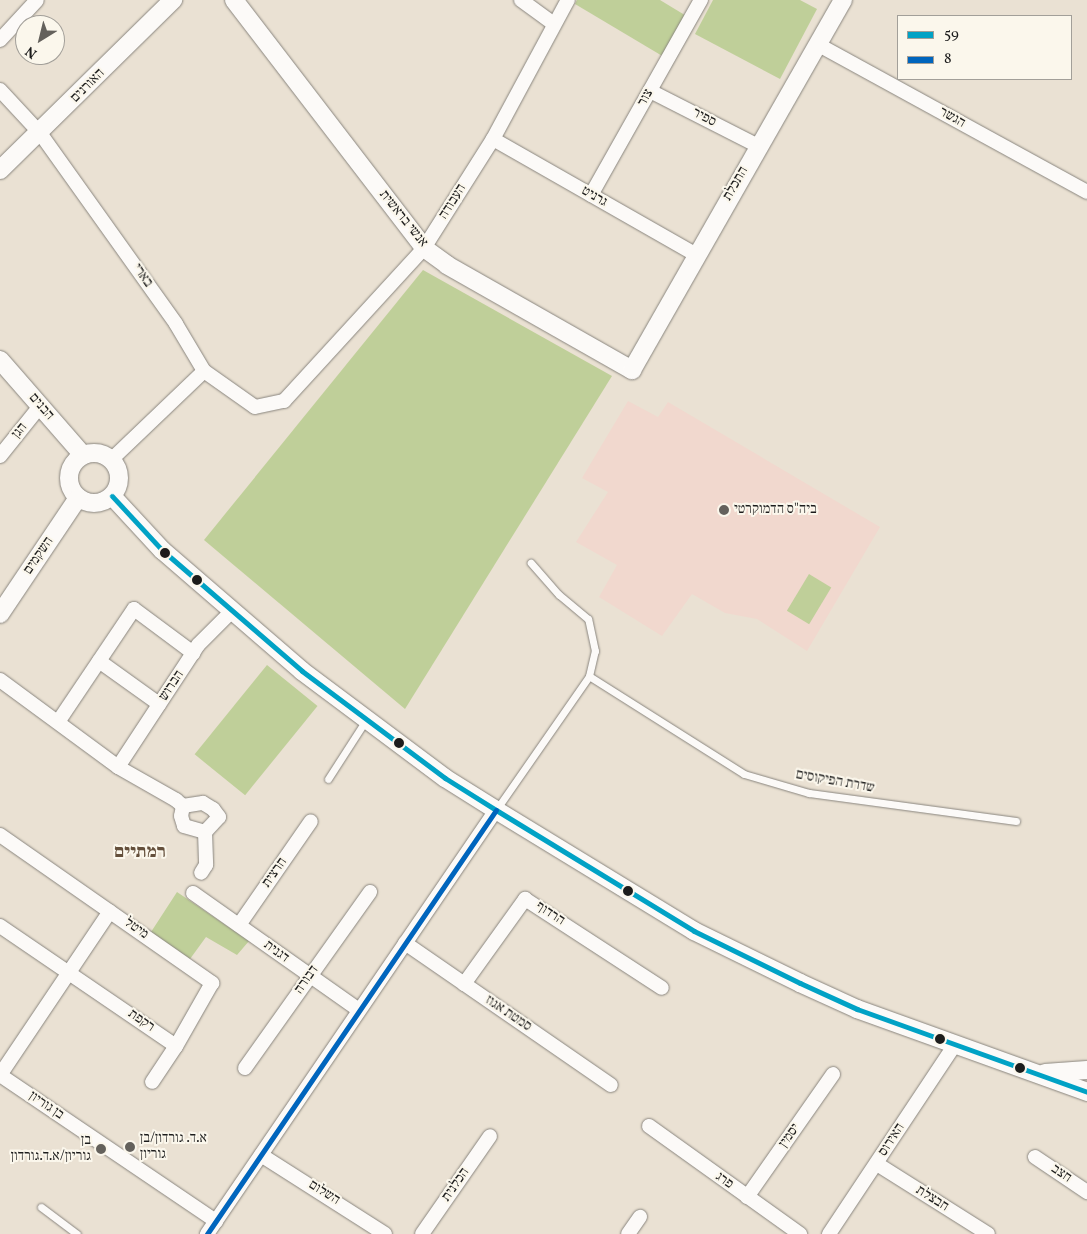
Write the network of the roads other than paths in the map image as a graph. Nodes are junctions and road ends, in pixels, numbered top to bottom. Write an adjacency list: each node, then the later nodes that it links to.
1 (37, 0): 9 (street)
2 (173, 0): 13 (street, האורנים)
3 (234, 0): 19 (street, אנשי בראשית)
4 (521, 0): 8 (street)
5 (568, 0): 8 (street, העבודה)
6 (701, 0): 12 (street, צור)
7 (843, 0): 10 (street, התכלת)
8 (553, 23): 14 (street, העבודה)
9 (0, 40)
10 (817, 44): 15 (street, התכלת); 17 (street, הגשר)
11 (0, 90): 13 (street, בארי)
12 (650, 91): 15 (street, ספיר); 18 (street, צור)
13 (40, 133): 16 (street, האורנים); 23 (street, בארי)
14 (493, 139): 18 (street, גרניט); 19 (street, העבודה)
15 (758, 146): 20 (street, התכלת)
16 (0, 170)
17 (1087, 192)
18 (591, 195): 20 (street, גרניט)
19 (424, 248): 22 (street, אנשי בראשית); 25 (street, העבודה)
20 (695, 254): 22 (street, התכלת)
21 (0, 360): 24 (street, הבנים)
22 (632, 370)
23 (204, 371): 25 (street, בארי); 28 (street)
24 (40, 406): 26 (street, הבנים); 27 (street, הגן)
25 (255, 407)
26 (82, 454): 28 (street); 30 (street)
27 (0, 456)
28 (112, 459): 29 (street)
29 (112, 496): 30 (street); 32 (street)
30 (78, 498): 33 (street, השקמים)
31 (531, 563): 36 (lane)
32 (232, 610): 34 (street, הברוש); 39 (street)
33 (0, 614)
34 (194, 653): 35 (street); 38 (street, הברוש)
35 (99, 661): 38 (street); 40 (street)
36 (589, 676): 44 (lane); 46 (lane, שדרת הפיקוסים)
37 (0, 680): 40 (street)
38 (159, 704): 41 (street, הברוש)
39 (366, 720): 42 (lane); 44 (street)
40 (58, 722): 41 (street)
41 (118, 767): 43 (street)
42 (328, 779)
43 (183, 806): 47 (street); 47 (street)
44 (496, 810): 55 (street); 62 (street)
45 (310, 821): 53 (street, חרצית)
46 (1016, 821)
47 (205, 832): 49 (street)
48 (0, 835): 52 (street, מיטל)
49 (201, 873)
50 (370, 892): 57 (street, דבורה)
51 (193, 893): 53 (street, דגנית)
52 (110, 910): 56 (street); 61 (street, מיטל)
53 (238, 924): 57 (street, דגנית)
54 (0, 926): 56 (street, רקפת)
55 (405, 943): 58 (street, סמטת אגוז); 60 (street)
56 (69, 972): 61 (street, רקפת); 67 (street)
57 (310, 976): 60 (street, דגנית); 63 (street, דבורה)
58 (464, 984): 59 (street, הרדוף); 70 (street, סמטת אגוז)
59 (662, 988)
60 (359, 1010): 75 (street)
61 (176, 1046): 69 (street)
62 (954, 1046): 65 (street); 77 (street, האירוס)
63 (245, 1068)
64 (1087, 1070): 65 (street)
65 (1030, 1073): 72 (street)
66 (833, 1074): 79 (street, יסמין)
67 (0, 1075): 82 (street, בן גוריון)
68 (1087, 1079): 71 (street)
69 (152, 1082)
70 (611, 1085)
71 (1087, 1086)
72 (1087, 1092)
73 (649, 1126): 79 (street, פרג)
74 (490, 1136): 86 (street, הכלנית)
75 (261, 1155): 82 (street); 85 (street, השלום)
76 (1035, 1157): 78 (street, חצב)
77 (877, 1164): 89 (street, האירוס); 90 (street, חבצלת)
78 (1087, 1192)
79 (746, 1197): 88 (street, פרג)
80 (41, 1207): 83 (lane)
81 (640, 1217): 87 (street)
82 (216, 1221): 84 (street)
83 (77, 1234)
84 (207, 1234)
85 (385, 1234)
86 (422, 1234)
87 (628, 1234)
88 (800, 1234)
89 (829, 1234)
90 (988, 1234)

